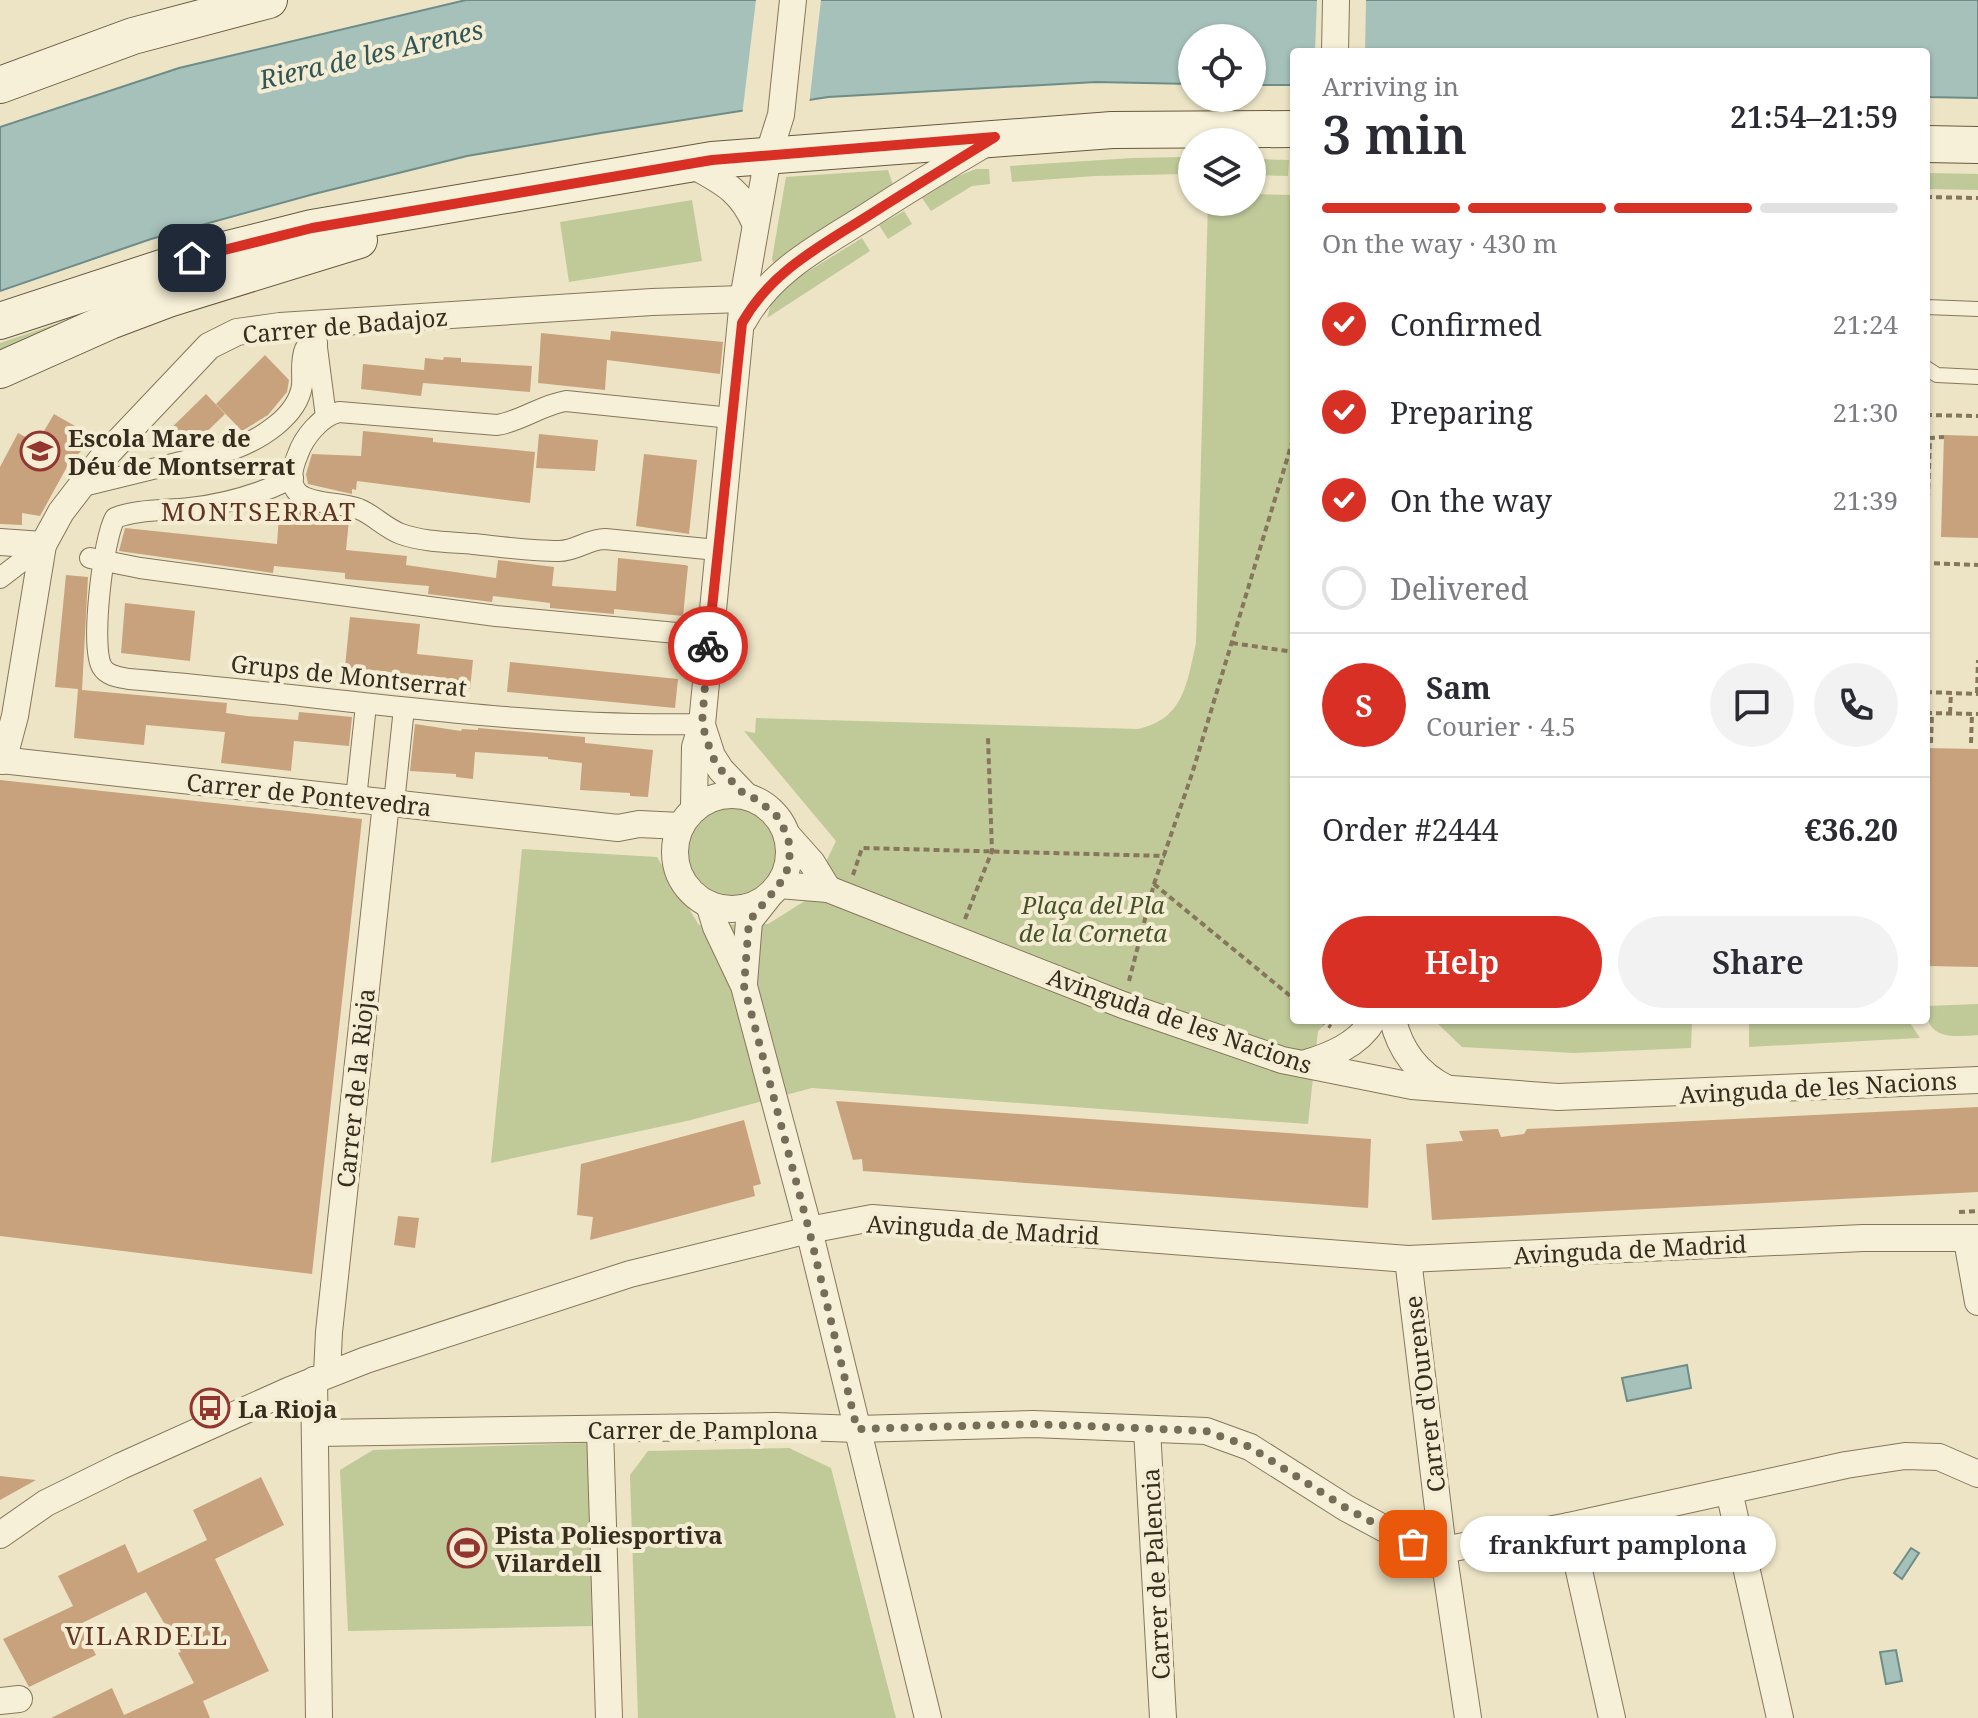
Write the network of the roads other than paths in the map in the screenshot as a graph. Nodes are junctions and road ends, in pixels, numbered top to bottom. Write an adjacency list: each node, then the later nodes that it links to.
1 (206, 0): 6 (main road)
2 (269, 0): 7 (main road)
3 (793, 0): 12 (street)
4 (1336, 0): 5 (street)
5 (1335, 48)
6 (0, 66)
7 (0, 85)
8 (1290, 129): 9 (main road)
9 (995, 137): 12 (main road); 18 (street)
10 (1930, 144): 11 (main road)
11 (1978, 145)
12 (768, 156): 13 (main road); 15 (street)
13 (689, 163): 14 (main road); 15 (street)
14 (409, 211): 19 (main road); 21 (main road)
15 (755, 223): 18 (street)
16 (1930, 307): 17 (lane)
17 (1978, 309)
18 (743, 311): 20 (street, Carrer de Badajoz); 25 (street)
19 (0, 321)
20 (316, 333): 24 (street); 27 (street, Carrer de Badajoz); 27 (street)
21 (0, 370)
22 (1930, 371): 23 (lane)
23 (1978, 377)
24 (326, 417): 25 (street); 26 (street)
25 (731, 418): 30 (street)
26 (293, 478): 30 (street); 31 (street, Grups de Montserrat)
27 (79, 487): 29 (street, Carrer de Badajoz)
28 (0, 542): 29 (street)
29 (43, 545): 32 (street); 37 (street, Carrer de Badajoz)
30 (717, 550): 33 (street)
31 (96, 560): 33 (street); 34 (street, Grups de Montserrat)
32 (0, 578)
33 (708, 636): 36 (street)
34 (366, 705): 35 (street, Grups de Montserrat); 39 (street)
35 (404, 708): 36 (street, Grups de Montserrat); 40 (street)
36 (702, 724): 38 (street); 41 (street)
37 (2, 761): 39 (street, Carrer de Pontevedra)
38 (745, 795): 41 (street); 43 (street)
39 (356, 799): 40 (street, Carrer de Pontevedra)
40 (390, 803): 42 (street, Carrer de Pontevedra); 58 (street, Carrer de la Rioja)
41 (687, 817): 42 (street, Carrer de Pontevedra); 44 (street)
42 (618, 828): 44 (street, Carrer de Pontevedra)
43 (788, 836): 45 (street); 46 (street)
44 (675, 857): 47 (street)
45 (774, 890): 46 (street, Avinguda de les Nacions); 47 (street); 48 (street)
46 (837, 892): 51 (street, Avinguda de les Nacions)
47 (709, 904): 48 (street)
48 (744, 986): 54 (street)
49 (1370, 1024): 51 (street)
50 (1394, 1024): 53 (street)
51 (1301, 1064): 53 (street, Avinguda de les Nacions)
52 (1978, 1080): 53 (street, Avinguda de les Nacions)
53 (1452, 1091)
54 (809, 1230): 56 (street, Avinguda de Madrid); 58 (street, Avinguda de Madrid); 60 (street)
55 (1972, 1239): 56 (street, Avinguda de Madrid); 57 (street)
56 (1408, 1259): 67 (street, Carrer d'Ourense)
57 (1978, 1302)
58 (321, 1377): 62 (street, Carrer de la Rioja); 66 (street, Avinguda de Madrid)
59 (600, 1429): 60 (street, Carrer de Pamplona); 62 (street, Carrer de Pamplona); 69 (street)
60 (857, 1429): 61 (street, Carrer de Pamplona); 70 (street)
61 (1147, 1429): 67 (street, Carrer de Pamplona); 71 (street, Carrer de Palencia)
62 (316, 1433): 68 (street, Carrer de la Rioja)
63 (1978, 1474): 64 (street)
64 (1729, 1491): 65 (street); 74 (street)
65 (1569, 1526): 67 (street); 73 (street)
66 (0, 1535)
67 (1443, 1550): 72 (street, Carrer d'Ourense)
68 (319, 1718)
69 (609, 1718)
70 (928, 1718)
71 (1163, 1718)
72 (1468, 1718)
73 (1612, 1718)
74 (1780, 1718)

